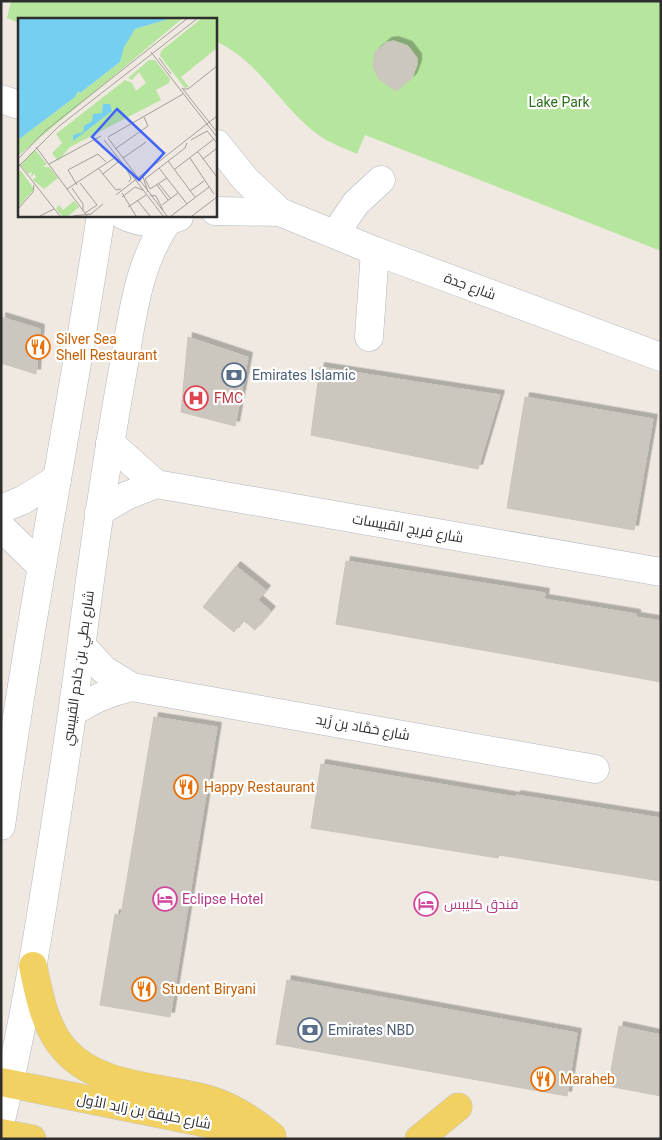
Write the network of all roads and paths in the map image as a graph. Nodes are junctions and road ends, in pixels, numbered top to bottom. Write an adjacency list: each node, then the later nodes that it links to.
1 (1, 98): 2 (street)
2 (18, 105)
3 (216, 140): 4 (street); 7 (street, شارع جدة)
4 (216, 173)
5 (381, 180): 11 (street)
6 (216, 211): 7 (street, شارع جدة)
7 (280, 212): 11 (street, شارع جدة)
8 (101, 216): 16 (street)
9 (126, 216): 10 (street)
10 (175, 218): 15 (street, شارع بطي بن خادم القبيسي)
11 (335, 234): 12 (street, شارع جدة)
12 (375, 251): 13 (street); 14 (street, شارع جدة)
13 (369, 337)
14 (661, 357)
15 (110, 443): 17 (street); 19 (street, شارع بطي بن خادم القبيسي)
16 (57, 479): 18 (street); 21 (street)
17 (156, 484): 19 (street); 22 (street, شارع فريج القبيسات)
18 (1, 509)
19 (99, 512): 23 (street, شارع بطي بن خادم القبيسي)
20 (1, 527): 21 (street)
21 (40, 565): 26 (street)
22 (661, 572)
23 (82, 646): 24 (street, شارع حَمَّاد بن زَيد); 25 (street, شارع بطي بن خادم القبيسي)
24 (132, 687): 25 (street, شارع حَمَّاد بن زَيد); 27 (street, شارع حَمَّاد بن زَيد)
25 (73, 712): 29 (street, شارع بطي بن خادم القبيسي)
26 (5, 769): 28 (street)
27 (595, 769)
28 (1, 826)
29 (33, 966): 30 (street, شارع بطي بن خادم القبيسي); 34 (main road)
30 (6, 1083): 32 (street, شارع بطي بن خادم القبيسي); 34 (main road, شارع خليفة بن زايد الأول)
31 (458, 1107): 36 (main road)
32 (1, 1120)
33 (1, 1133): 35 (main road)
34 (279, 1137)
35 (32, 1139)
36 (419, 1139)

